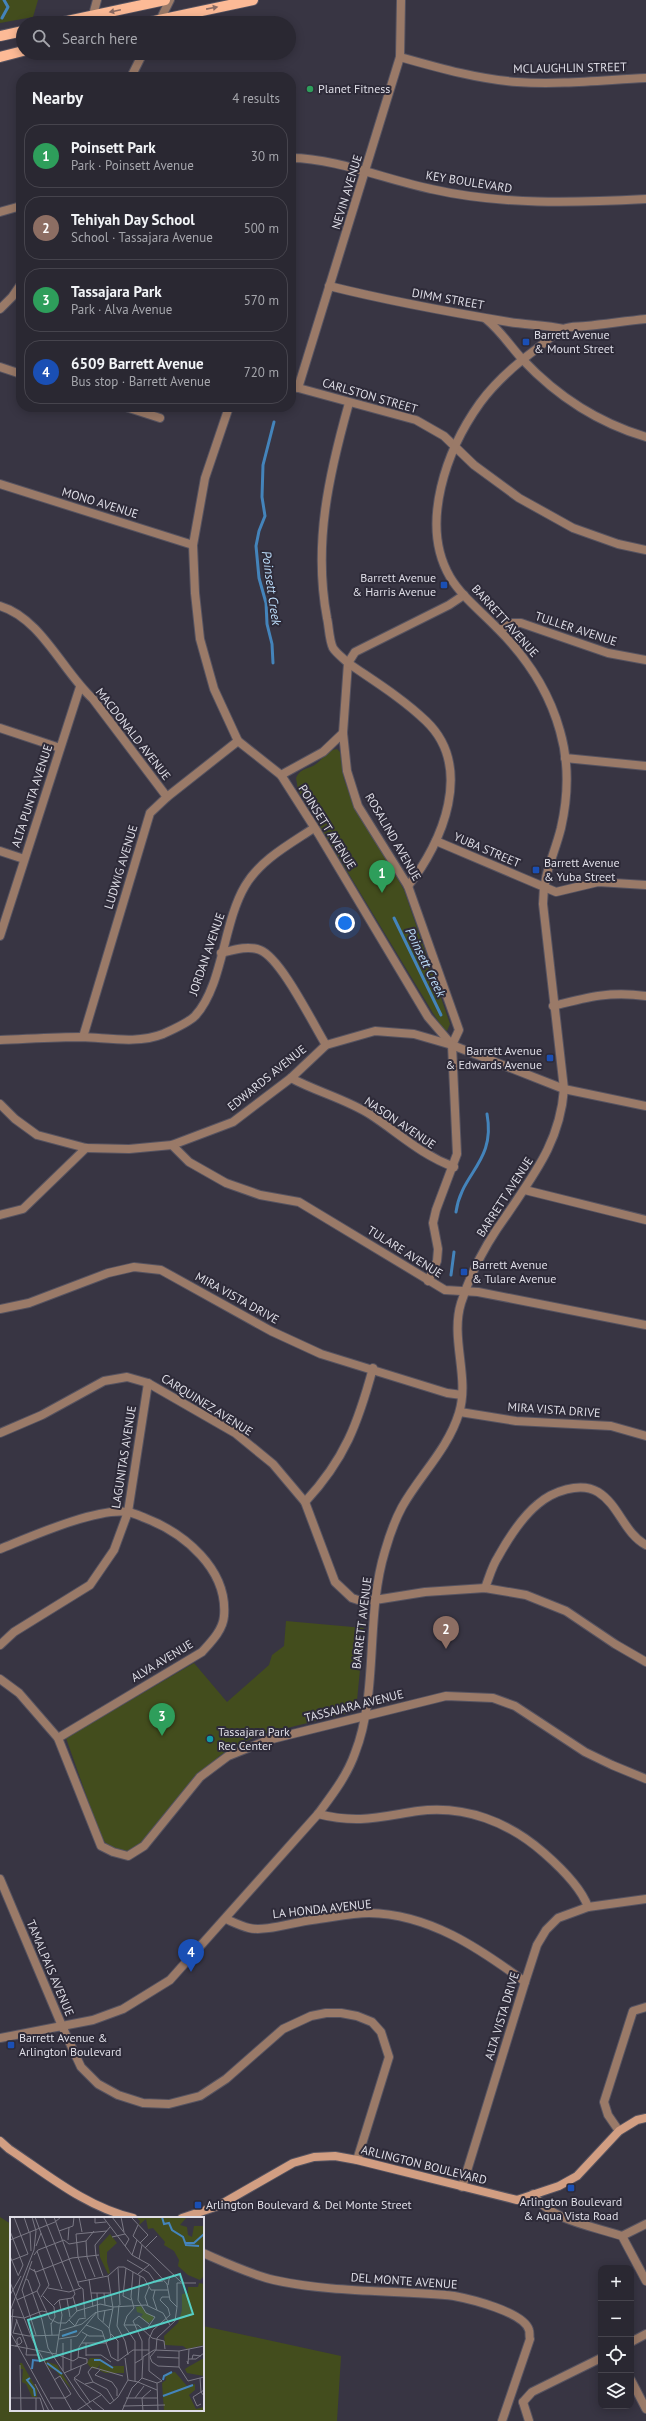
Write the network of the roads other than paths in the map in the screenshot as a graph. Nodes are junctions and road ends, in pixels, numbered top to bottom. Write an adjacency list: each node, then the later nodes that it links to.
1 (97, 0): 6 (street)
2 (165, 0): 6 (main road, one-way to 6)
3 (170, 0): 8 (street)
4 (254, 0): 9 (main road, one-way to 4)
5 (401, 0): 14 (street, NEVIN AVENUE)
6 (93, 15): 7 (main road)
7 (89, 16)
8 (162, 16)
9 (182, 16)
10 (16, 33): 11 (main road)
11 (0, 36)
12 (16, 53): 13 (main road)
13 (0, 57)
14 (400, 58): 17 (street, MCLAUGHLIN STREET); 19 (street, NEVIN AVENUE)
15 (140, 60): 16 (street)
16 (134, 72)
17 (646, 78)
18 (296, 158): 19 (street, KEY BOULEVARD)
19 (366, 172): 20 (street, KEY BOULEVARD); 23 (street, NEVIN AVENUE)
20 (646, 199)
21 (16, 207): 22 (street)
22 (0, 212)
23 (330, 286): 26 (street, DIMM STREET); 32 (street, NEVIN AVENUE)
24 (16, 291): 25 (street)
25 (0, 309)
26 (486, 318): 28 (street, DIMM STREET); 29 (street)
27 (646, 319): 28 (street, BARRETT AVENUE)
28 (564, 329): 29 (street, BARRETT AVENUE)
29 (522, 359): 38 (street); 39 (street, BARRETT AVENUE)
30 (0, 367): 31 (street)
31 (16, 372)
32 (296, 381)
33 (296, 388): 34 (street, CARLSTON STREET)
34 (349, 403): 39 (street, CARLSTON STREET); 47 (street)
35 (141, 412): 37 (street)
36 (227, 412): 41 (street, POINSETT AVENUE)
37 (160, 418)
38 (646, 437)
39 (455, 446): 42 (street, CARLSTON STREET); 43 (street, BARRETT AVENUE)
40 (0, 484): 41 (street, MONO AVENUE)
41 (193, 545): 51 (street, POINSETT AVENUE)
42 (646, 550)
43 (464, 595): 45 (street, BARRETT AVENUE); 47 (street)
44 (0, 606): 48 (street, MACDONALD AVENUE)
45 (500, 630): 46 (street, TULLER AVENUE); 53 (street, BARRETT AVENUE)
46 (646, 660)
47 (348, 663): 50 (street, ROSALIND AVENUE); 58 (street)
48 (80, 687): 52 (street, ALTA PUNTA AVENUE); 56 (street, MACDONALD AVENUE)
49 (0, 728): 52 (street)
50 (343, 733): 55 (street); 62 (street, ROSALIND AVENUE)
51 (238, 741): 55 (street, POINSETT AVENUE); 56 (street, LUDWIG AVENUE)
52 (60, 748): 60 (street, ALTA PUNTA AVENUE)
53 (565, 758): 54 (street); 63 (street, BARRETT AVENUE)
54 (646, 766)
55 (281, 775): 57 (street, POINSETT AVENUE)
56 (167, 796): 68 (street, LUDWIG AVENUE)
57 (314, 828): 65 (street, JORDAN AVENUE); 71 (street, POINSETT AVENUE)
58 (436, 842): 62 (street); 63 (street, YUBA STREET)
59 (0, 851): 60 (street)
60 (24, 859): 64 (street, ALTA PUNTA AVENUE)
61 (646, 885): 63 (street, YUBA STREET)
62 (408, 886): 71 (street, ROSALIND AVENUE)
63 (543, 886): 67 (street, BARRETT AVENUE)
64 (0, 936)
65 (221, 953): 68 (street, JORDAN AVENUE); 70 (street)
66 (646, 996): 67 (street)
67 (553, 1006): 73 (street, BARRETT AVENUE)
68 (82, 1037): 69 (street, JORDAN AVENUE)
69 (0, 1040)
70 (326, 1045): 71 (street, EDWARDS AVENUE); 72 (street, EDWARDS AVENUE)
71 (452, 1045): 73 (street, EDWARDS AVENUE); 78 (street)
72 (291, 1078): 76 (street, EDWARDS AVENUE); 78 (street, NASON AVENUE)
73 (564, 1089): 75 (street, EDWARDS AVENUE); 79 (street, BARRETT AVENUE)
74 (0, 1104): 77 (street, EDWARDS AVENUE)
75 (646, 1106)
76 (172, 1145): 77 (street, EDWARDS AVENUE); 82 (street, TULARE AVENUE)
77 (86, 1148): 80 (street)
78 (454, 1167): 82 (street)
79 (525, 1190): 81 (street); 83 (street, BARRETT AVENUE)
80 (0, 1215)
81 (646, 1220)
82 (428, 1281): 83 (street, TULARE AVENUE)
83 (466, 1292): 85 (street, TULARE AVENUE); 88 (street, BARRETT AVENUE)
84 (0, 1309): 86 (street, MIRA VISTA DRIVE)
85 (646, 1325)
86 (373, 1368): 88 (street, MIRA VISTA DRIVE); 92 (street)
87 (148, 1383): 90 (street, CARQUINEZ AVENUE); 92 (street, CARQUINEZ AVENUE); 93 (street, LAGUNITAS AVENUE)
88 (462, 1395): 89 (street, BARRETT AVENUE)
89 (460, 1412): 91 (street, MIRA VISTA DRIVE); 97 (street, BARRETT AVENUE)
90 (0, 1433)
91 (646, 1436)
92 (305, 1502): 97 (street, CARQUINEZ AVENUE)
93 (128, 1512): 95 (street, ALVA AVENUE); 98 (street, LAGUNITAS AVENUE); 102 (street, ALVA AVENUE)
94 (646, 1545): 96 (street)
95 (0, 1549)
96 (485, 1588): 97 (street, CARQUINEZ AVENUE); 99 (street, CARQUINEZ AVENUE)
97 (375, 1600): 101 (street, BARRETT AVENUE)
98 (0, 1645)
99 (646, 1662)
100 (0, 1679): 102 (street, TASSAJARA AVENUE)
101 (365, 1716): 102 (street, TASSAJARA AVENUE); 103 (street, TASSAJARA AVENUE); 104 (street, BARRETT AVENUE)
102 (58, 1738)
103 (646, 1779)
104 (318, 1814): 107 (street); 108 (street, BARRETT AVENUE)
105 (0, 1880): 111 (street, TAMALPAIS AVENUE)
106 (646, 1899): 107 (street, ALTA VISTA DRIVE)
107 (588, 1907): 109 (street, ALTA VISTA DRIVE)
108 (226, 1919): 109 (street, LA HONDA AVENUE); 111 (street, BARRETT AVENUE)
109 (525, 1982): 117 (street, ALTA VISTA DRIVE)
110 (646, 2007): 114 (street)
111 (62, 2026): 112 (street, BARRETT AVENUE); 116 (street, TAMALPAIS AVENUE)
112 (0, 2038)
113 (646, 2118): 114 (main road, ARLINGTON BOULEVARD)
114 (619, 2131): 118 (main road, ARLINGTON BOULEVARD)
115 (0, 2141): 119 (main road)
116 (357, 2160): 117 (main road, ARLINGTON BOULEVARD); 120 (main road, ARLINGTON BOULEVARD)
117 (462, 2187): 118 (main road, ARLINGTON BOULEVARD)
118 (533, 2194): 122 (street)
119 (128, 2217)
120 (185, 2217)
121 (646, 2224): 122 (street)
122 (622, 2236): 124 (street)
123 (204, 2253): 129 (street, DEL MONTE AVENUE)
124 (646, 2281)
125 (646, 2334): 126 (street)
126 (634, 2340)
127 (598, 2359): 130 (street)
128 (634, 2386): 131 (street)
129 (510, 2397): 130 (street); 132 (street, DEL MONTE AVENUE)
130 (523, 2402): 133 (street)
131 (646, 2409)
132 (502, 2421)
133 (529, 2421)

